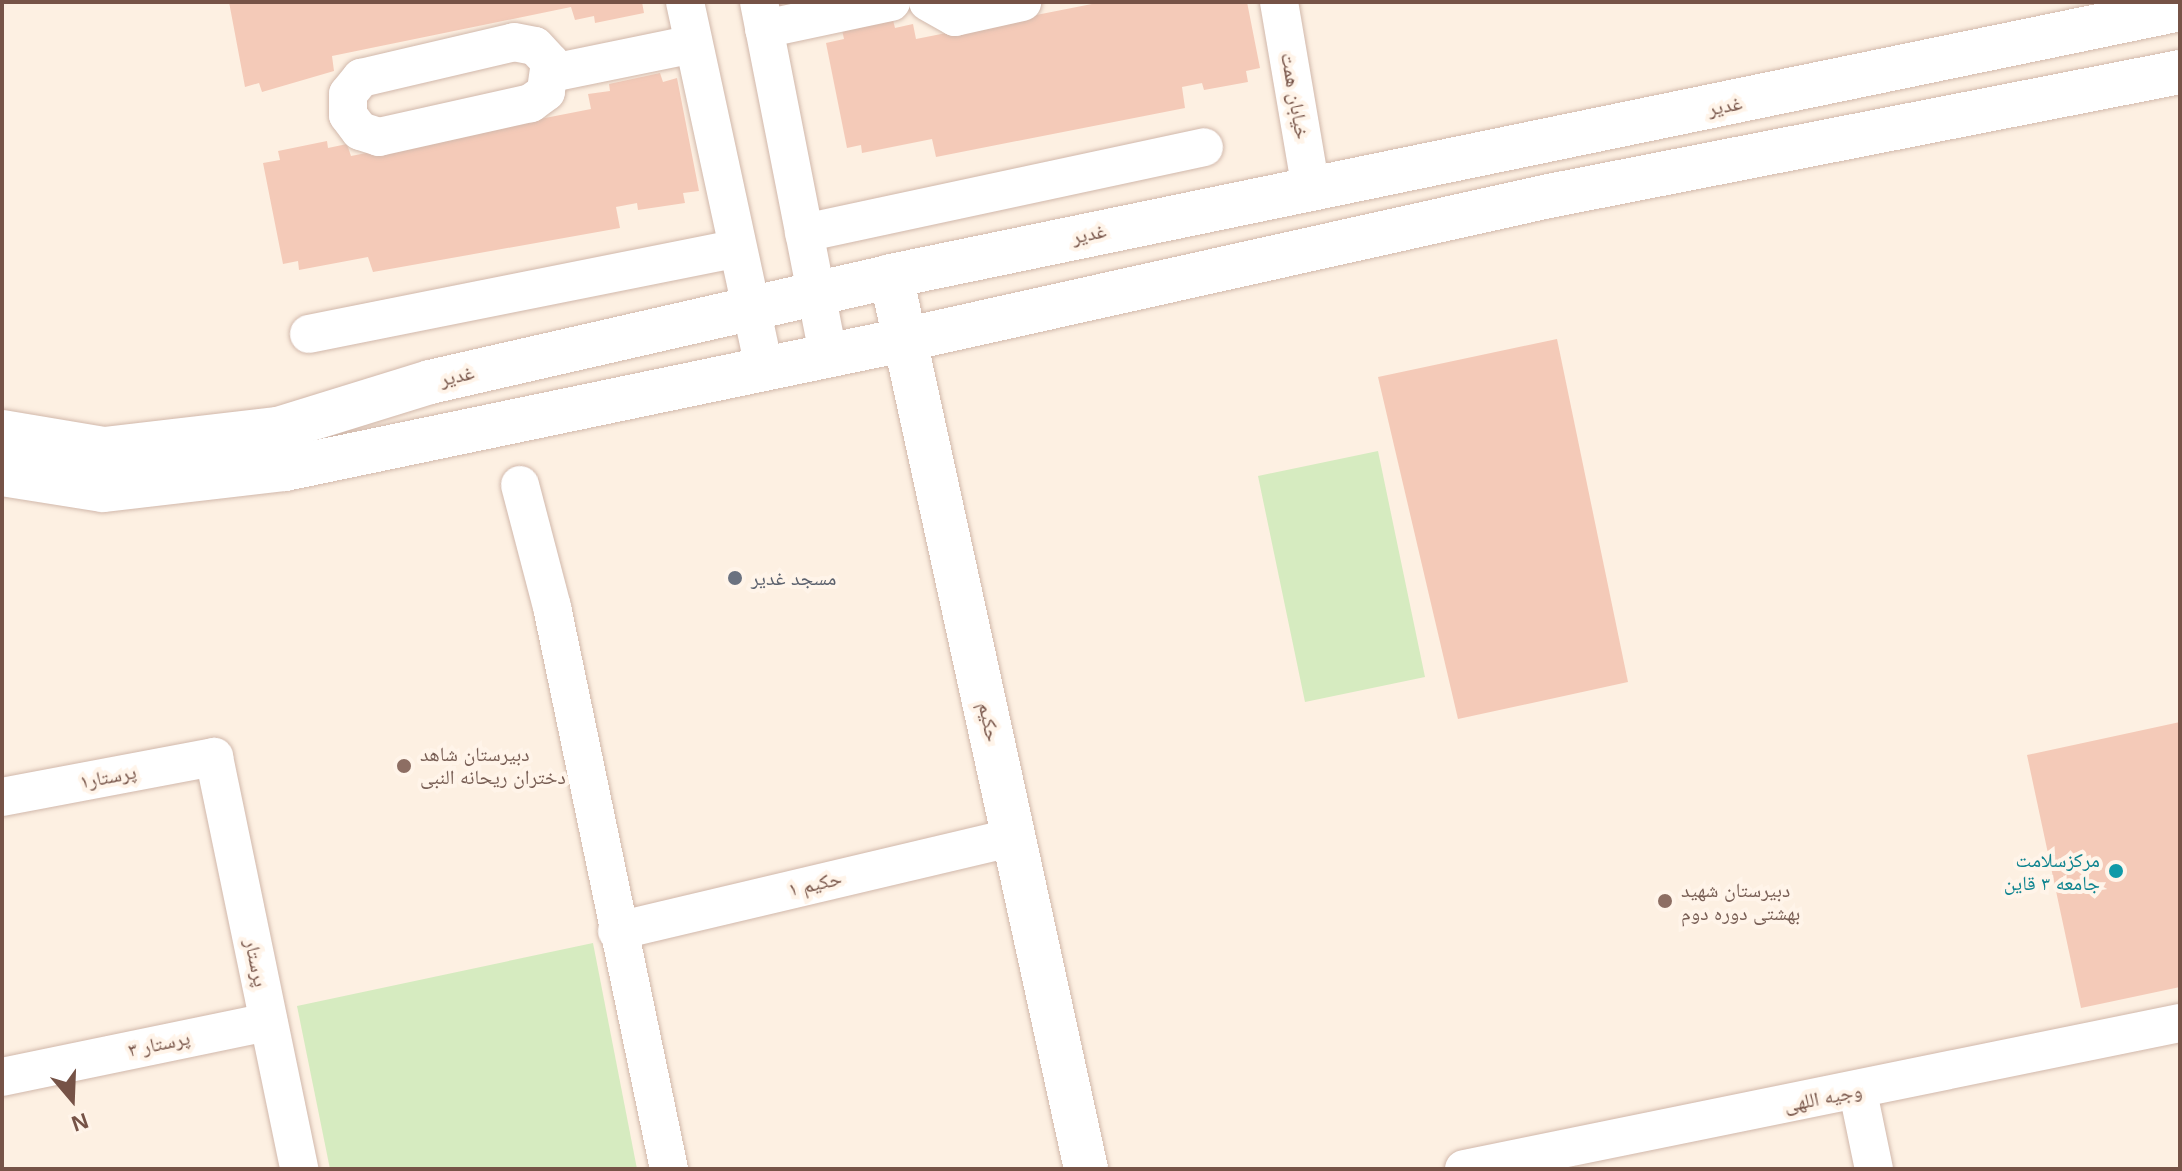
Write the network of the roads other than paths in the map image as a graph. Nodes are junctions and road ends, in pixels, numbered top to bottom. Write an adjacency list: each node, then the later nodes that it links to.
1 (685, 2): 8 (street)
2 (891, 2): 7 (street)
3 (928, 2): 4 (street)
4 (1022, 2)
5 (1279, 2): 12 (street, خیابان همت)
6 (2180, 9): 12 (street, غدیر)
7 (762, 16): 13 (street)
8 (693, 44): 10 (street); 14 (street)
9 (2180, 72): 19 (street)
10 (552, 73): 10 (street)
11 (1204, 147): 13 (street)
12 (1311, 190): 15 (street, غدیر)
13 (804, 233): 16 (street)
14 (734, 249): 17 (street); 18 (street)
15 (891, 276): 16 (street, غدیر); 19 (street, حکیم)
16 (816, 295): 17 (street, غدیر); 20 (street)
17 (750, 309): 21 (street); 22 (street, غدیر)
18 (309, 334)
19 (908, 339): 20 (street); 27 (street, حکیم)
20 (828, 354): 21 (street)
21 (764, 367): 23 (street)
22 (2, 432)
23 (2, 474)
24 (520, 485): 28 (street)
25 (214, 757): 26 (street, پرستار۱); 29 (street, پرستار)
26 (2, 797)
27 (1014, 837): 28 (street, حکیم ۱); 35 (street, حکیم)
28 (617, 931): 34 (street)
29 (268, 1022): 31 (street, پرستار ۳); 33 (street, پرستار)
30 (2180, 1023): 32 (street, وجیه اللهی)
31 (2, 1077)
32 (1858, 1092): 36 (street, وجیه اللهی); 37 (street)
33 (299, 1169)
34 (669, 1169)
35 (1086, 1169)
36 (1464, 1169)
37 (1874, 1169)

